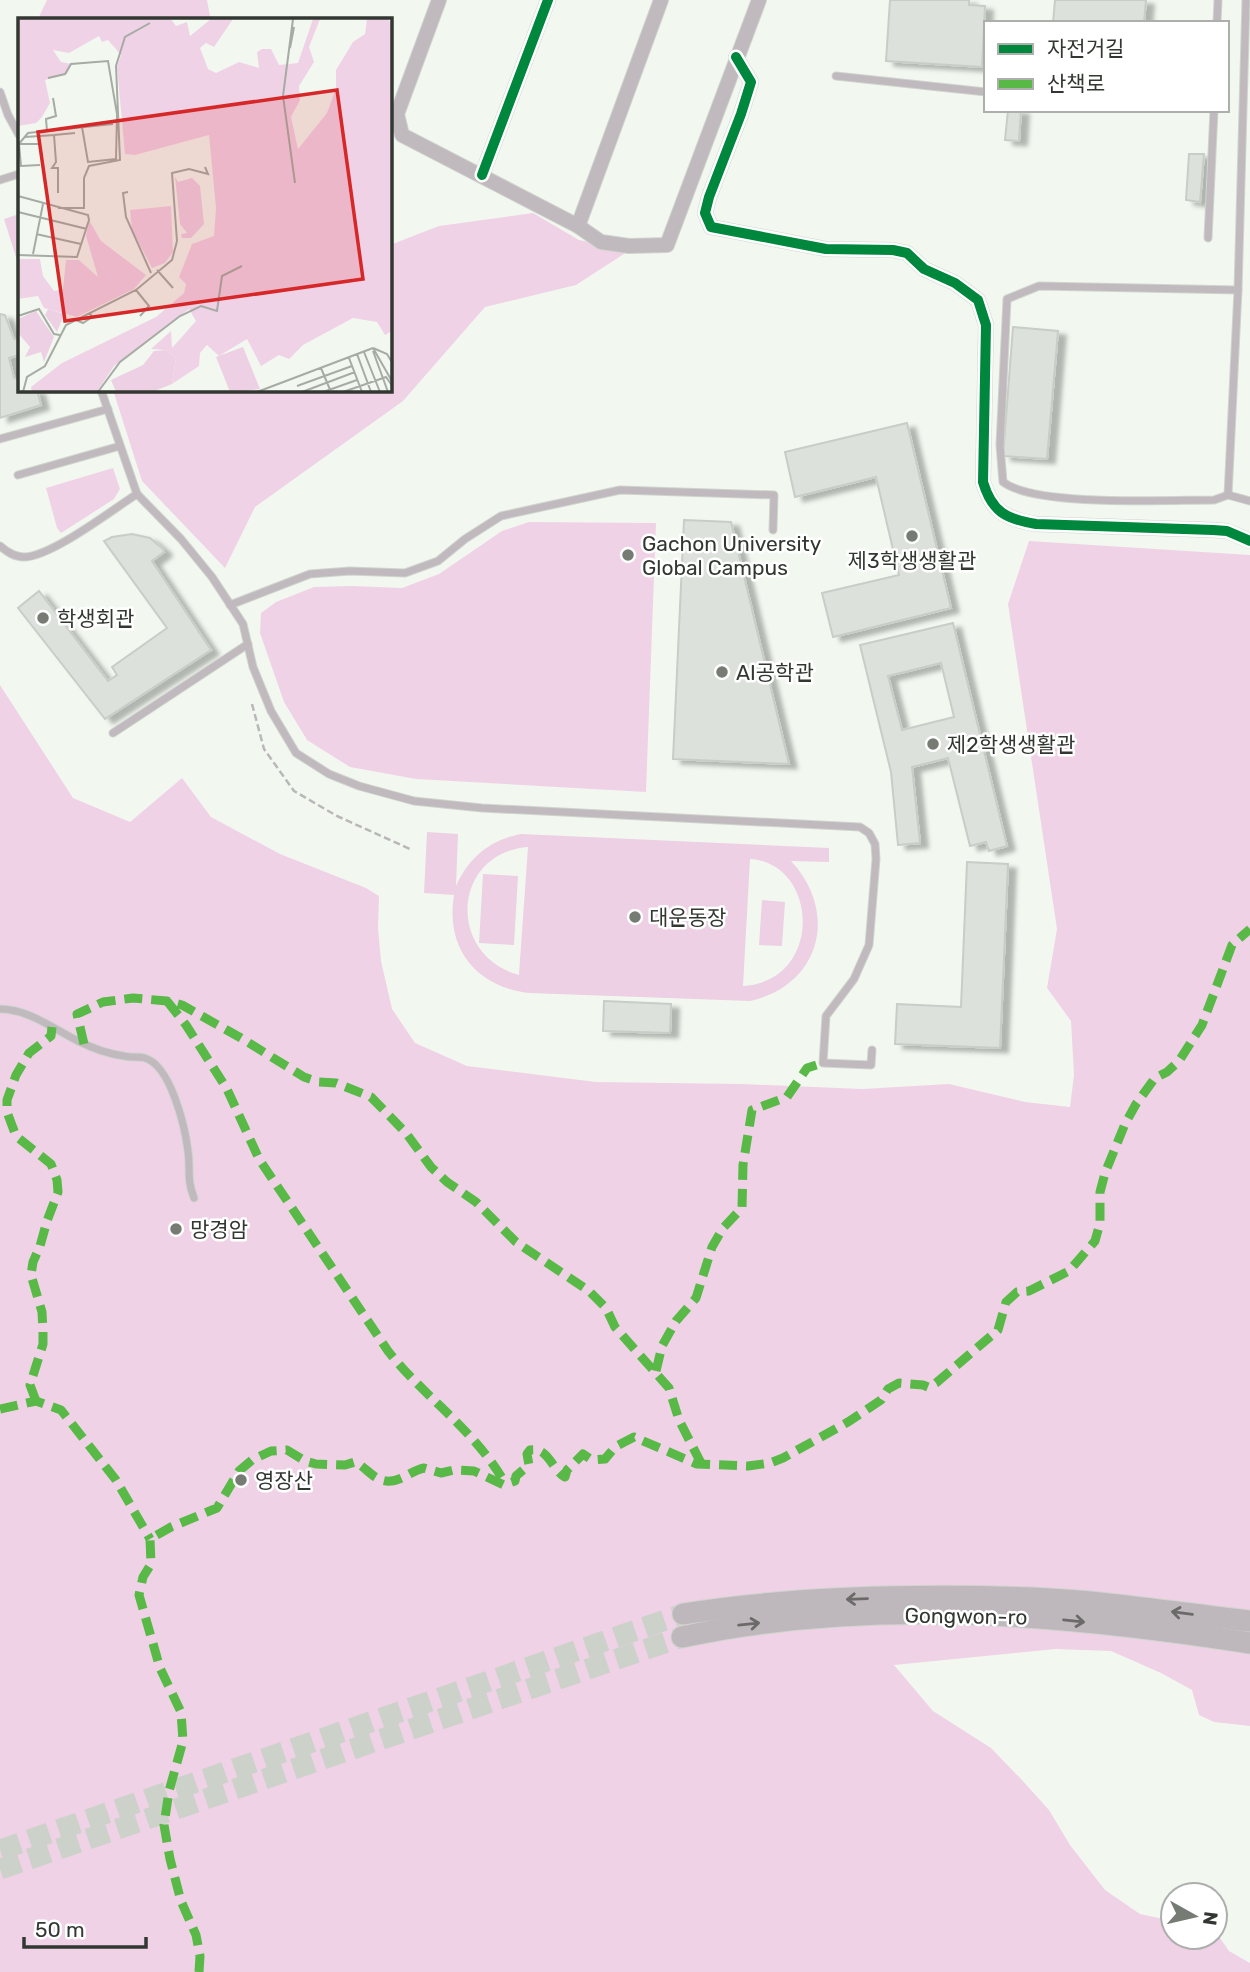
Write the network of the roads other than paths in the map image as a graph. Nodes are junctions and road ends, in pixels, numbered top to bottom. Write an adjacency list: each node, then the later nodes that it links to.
1 (439, 0): 16 (street)
2 (548, 0): 16 (street)
3 (661, 0): 18 (street)
4 (759, 0): 8 (street)
5 (1218, 0): 7 (lane)
6 (1246, 0): 9 (lane)
7 (1217, 21)
8 (736, 57): 18 (street); 30 (street)
9 (1247, 58): 20 (lane)
10 (836, 76): 12 (lane)
11 (0, 92): 14 (lane)
12 (984, 92)
13 (1214, 112): 19 (lane)
14 (18, 133)
15 (18, 174): 17 (lane)
16 (482, 175): 18 (street)
17 (0, 180)
18 (578, 226)
19 (1208, 238)
20 (1238, 290): 27 (lane); 27 (lane)
21 (103, 392): 22 (lane)
22 (108, 409): 23 (lane); 24 (lane)
23 (0, 439)
24 (120, 446): 25 (lane); 26 (lane)
25 (18, 475)
26 (137, 494): 31 (lane); 32 (lane)
27 (1228, 495): 28 (lane)
28 (1250, 501)
29 (774, 530): 32 (lane)
30 (1250, 541)
31 (0, 546)
32 (230, 605): 33 (lane)
33 (247, 644): 34 (lane); 36 (lane)
34 (113, 733)
35 (0, 1009): 37 (lane)
36 (872, 1050)
37 (194, 1198)
38 (682, 1614): 39 (main road, Gongwon-ro, one-way to 38)
39 (1250, 1620)
40 (682, 1637): 41 (main road, Gongwon-ro, one-way to 41)
41 (1250, 1643)

